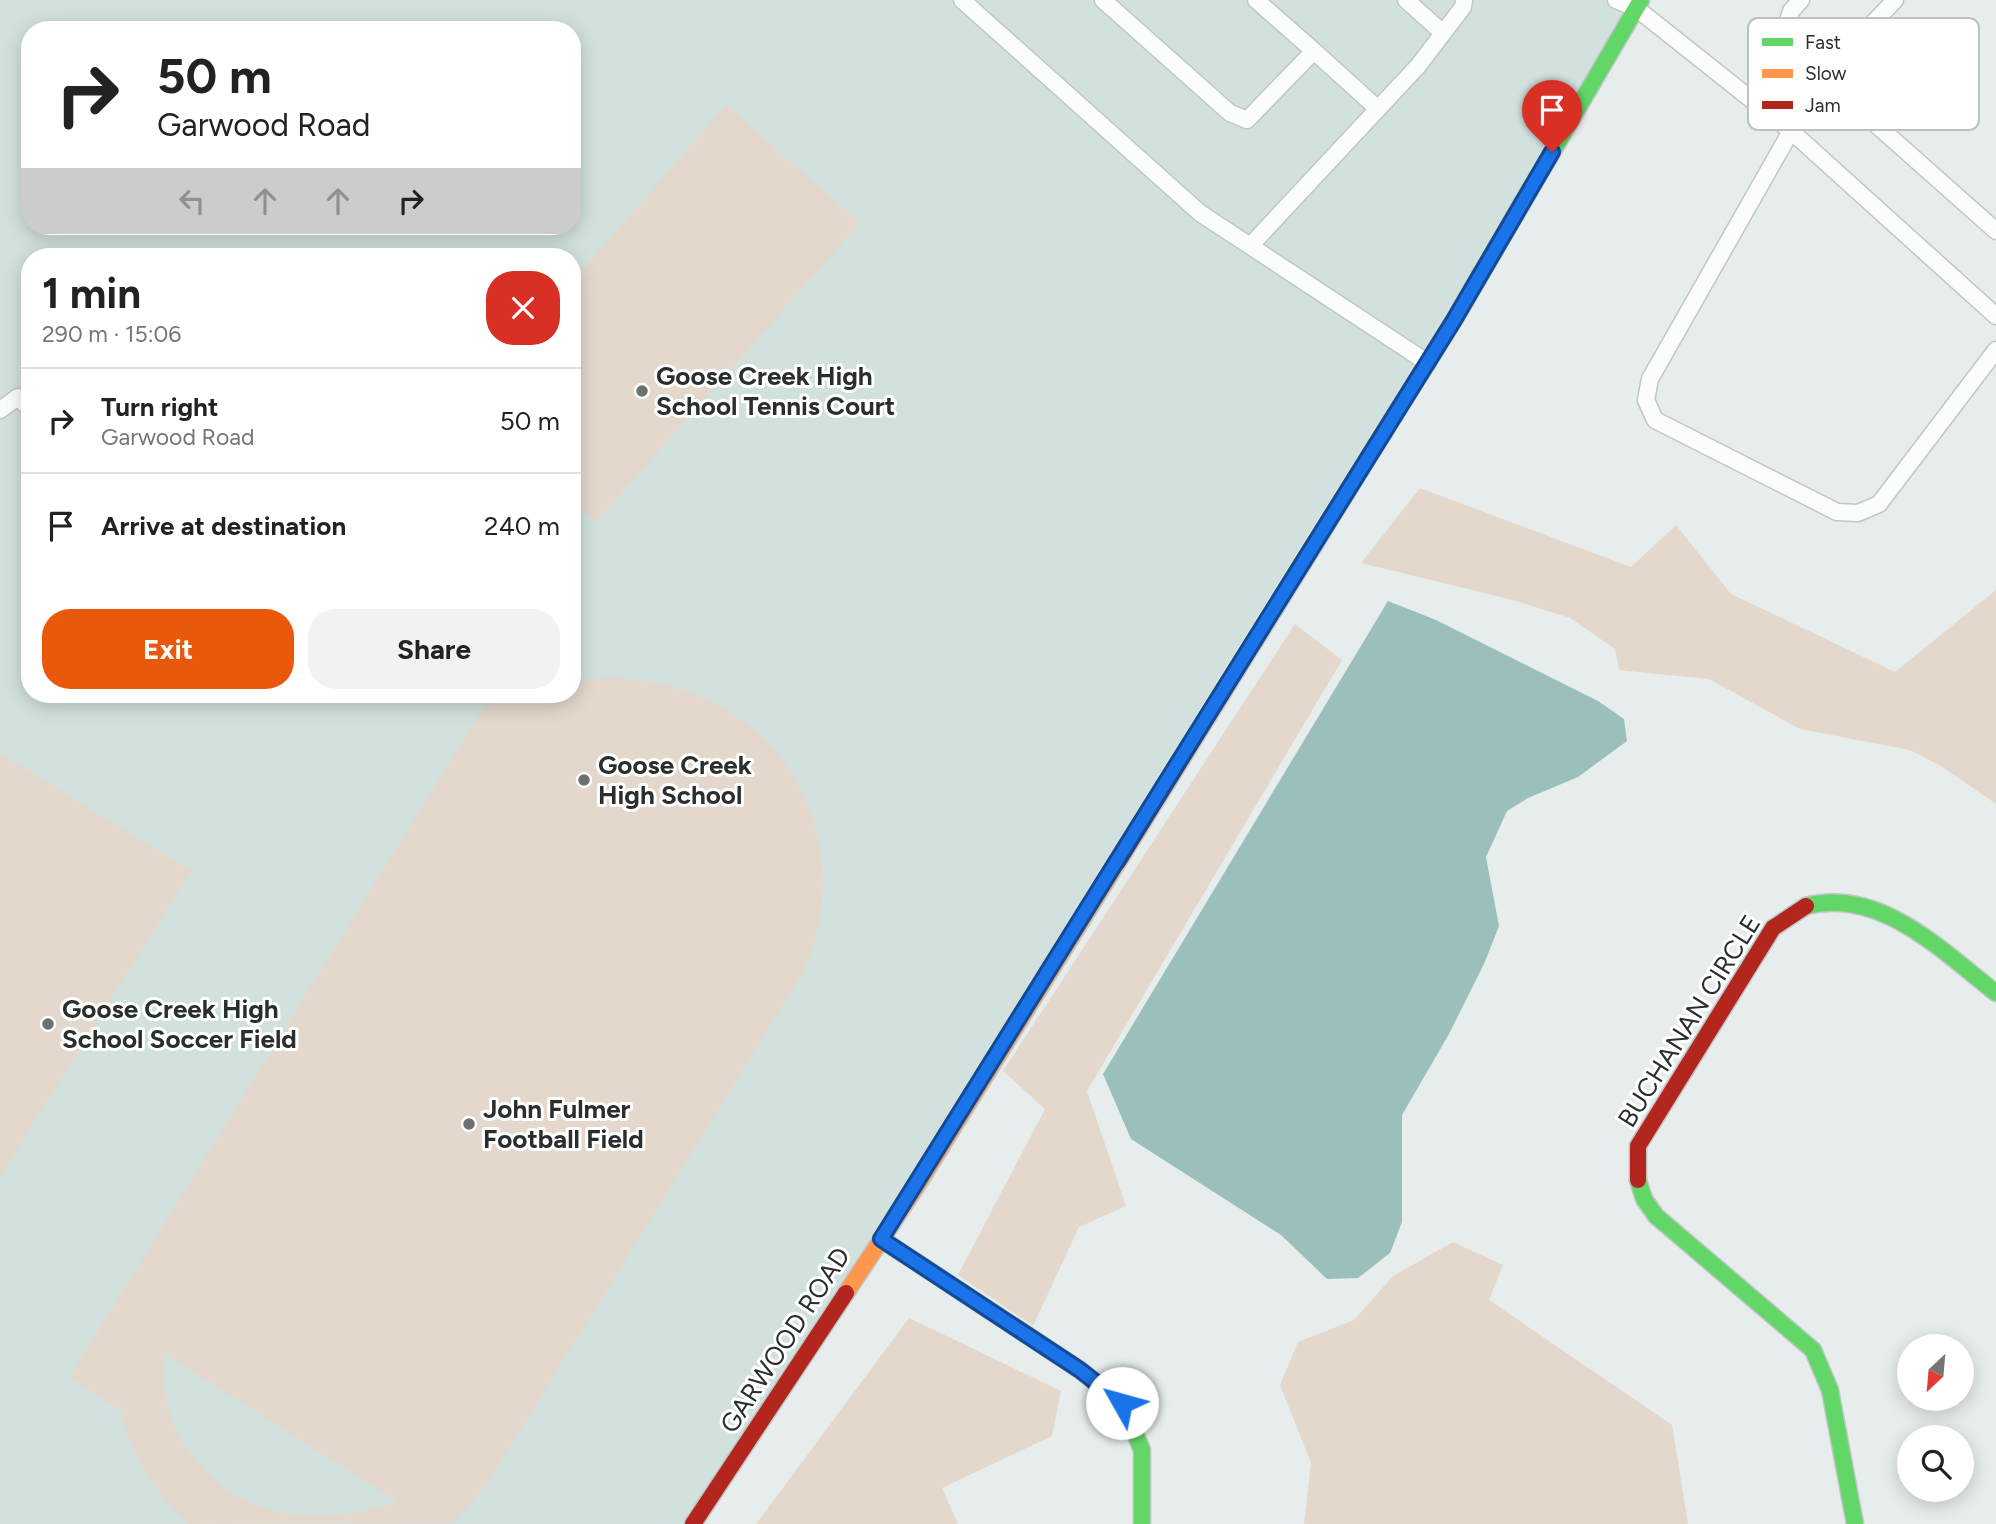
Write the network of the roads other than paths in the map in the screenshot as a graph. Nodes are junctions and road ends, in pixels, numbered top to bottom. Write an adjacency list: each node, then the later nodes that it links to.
1 (962, 0): 19 (lane)
2 (1103, 0): 13 (lane)
3 (1256, 0): 13 (lane)
4 (1406, 0): 12 (lane)
5 (1464, 0): 12 (lane)
6 (1616, 0): 9 (lane)
7 (1801, 0): 10 (lane)
8 (1895, 0): 11 (lane)
9 (1638, 4): 14 (lane); 22 (street, GARWOOD ROAD)
10 (1789, 18)
11 (1878, 18)
12 (1443, 33): 15 (lane)
13 (1314, 51): 15 (lane)
14 (1748, 95)
15 (1378, 109): 19 (lane)
16 (1882, 130): 18 (lane)
17 (1791, 131): 20 (lane); 21 (lane)
18 (1996, 231)
19 (1250, 246): 22 (lane)
20 (1996, 316)
21 (1996, 350)
22 (1428, 363): 26 (street, GARWOOD ROAD)
23 (21, 400): 24 (lane)
24 (0, 410)
25 (1996, 993): 29 (street, BUCHANAN CIRCLE)
26 (881, 1239): 27 (street, GARWOOD ROAD); 28 (street)
27 (693, 1524)
28 (1142, 1524)
29 (1854, 1524)

